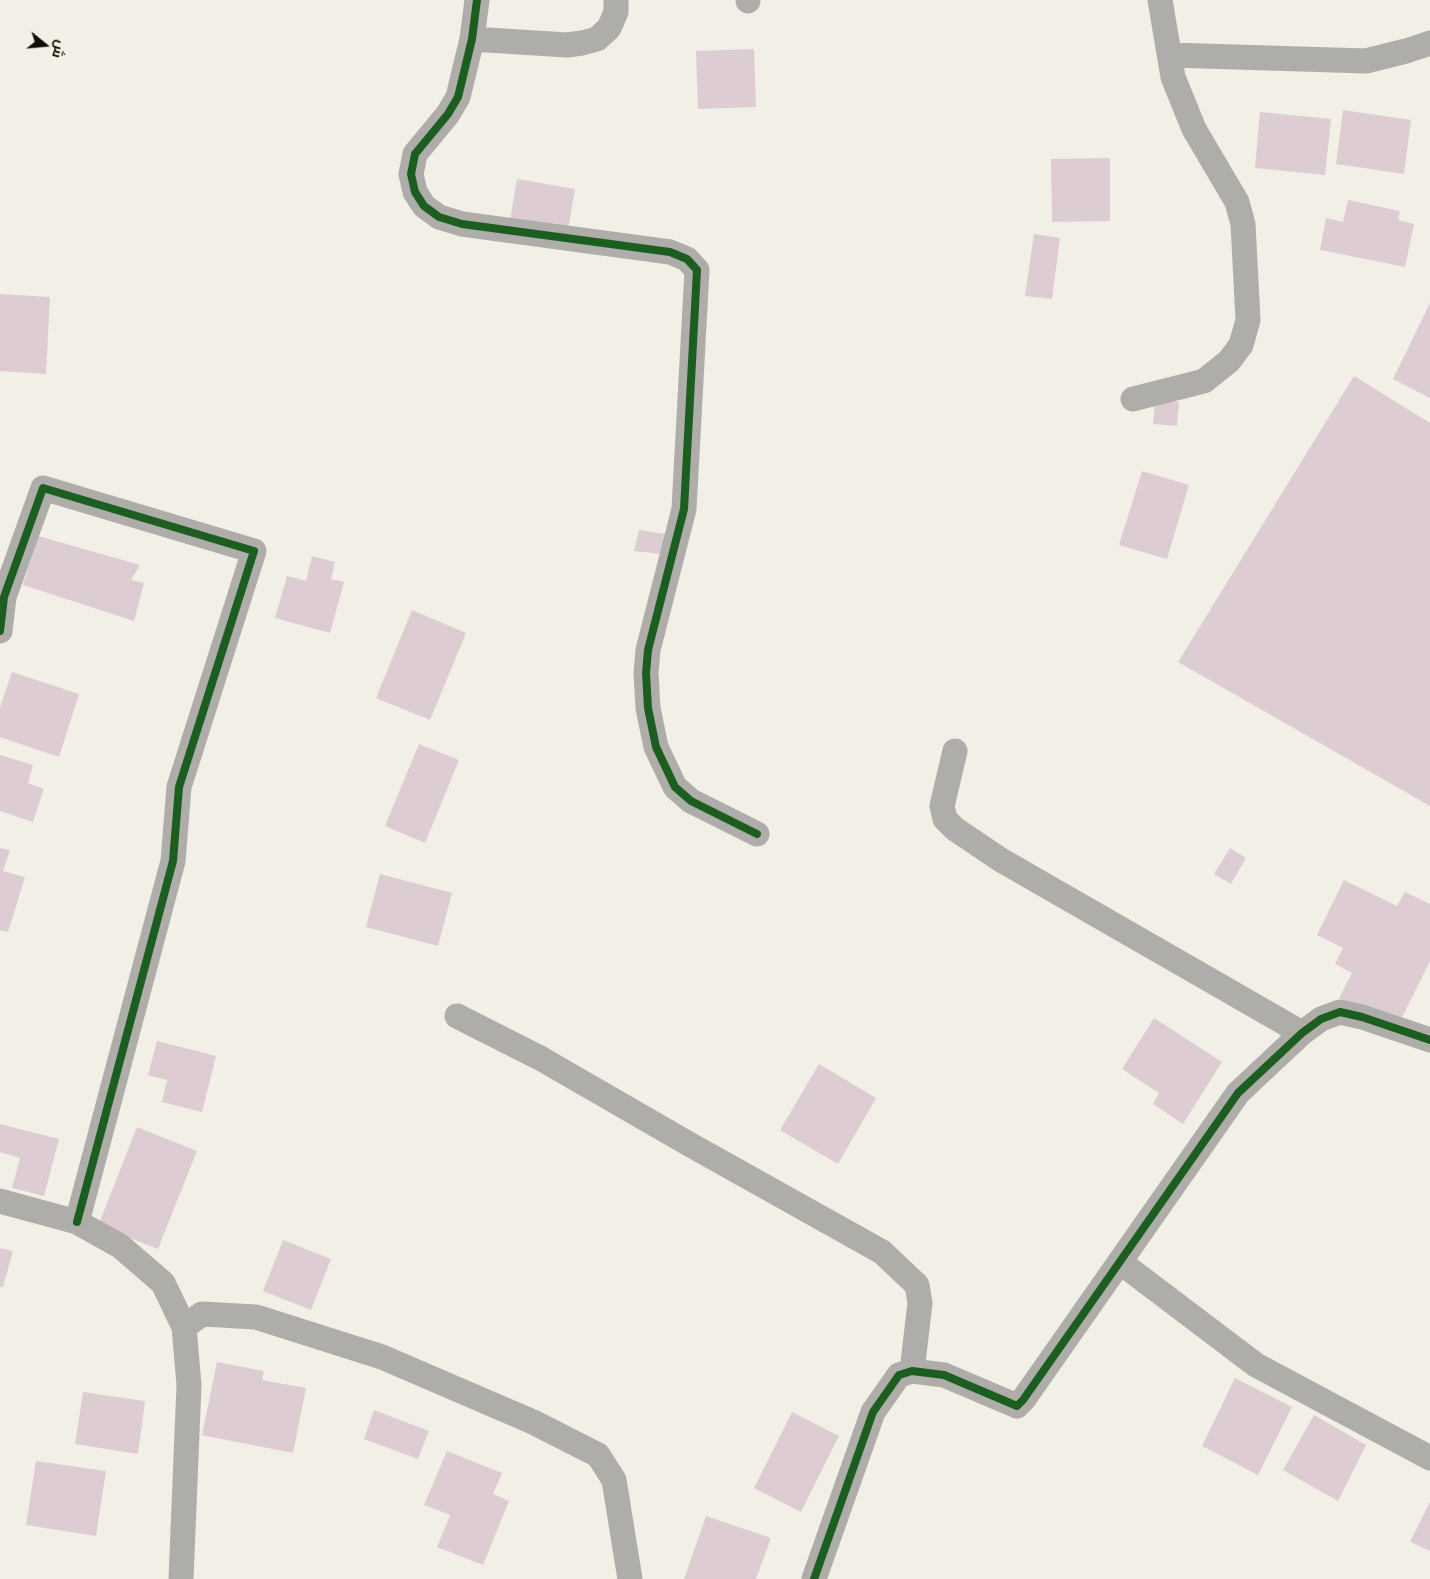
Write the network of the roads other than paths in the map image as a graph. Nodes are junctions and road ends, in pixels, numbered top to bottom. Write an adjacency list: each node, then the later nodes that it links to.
1 (477, 0): 4 (street)
2 (616, 0): 4 (street)
3 (1160, 0): 6 (street)
4 (472, 39): 10 (street)
5 (1430, 43): 6 (street)
6 (1170, 55): 7 (street)
7 (1133, 399)
8 (0, 632): 15 (street)
9 (955, 751): 12 (street)
10 (757, 834)
11 (457, 1016): 18 (street)
12 (1302, 1033): 13 (street); 16 (street)
13 (1430, 1040)
14 (0, 1201): 15 (street)
15 (77, 1222): 17 (street)
16 (1120, 1262): 18 (street); 19 (street)
17 (184, 1327): 20 (street); 21 (street)
18 (912, 1371): 22 (street)
19 (1430, 1458)
20 (181, 1579)
21 (630, 1579)
22 (814, 1579)

